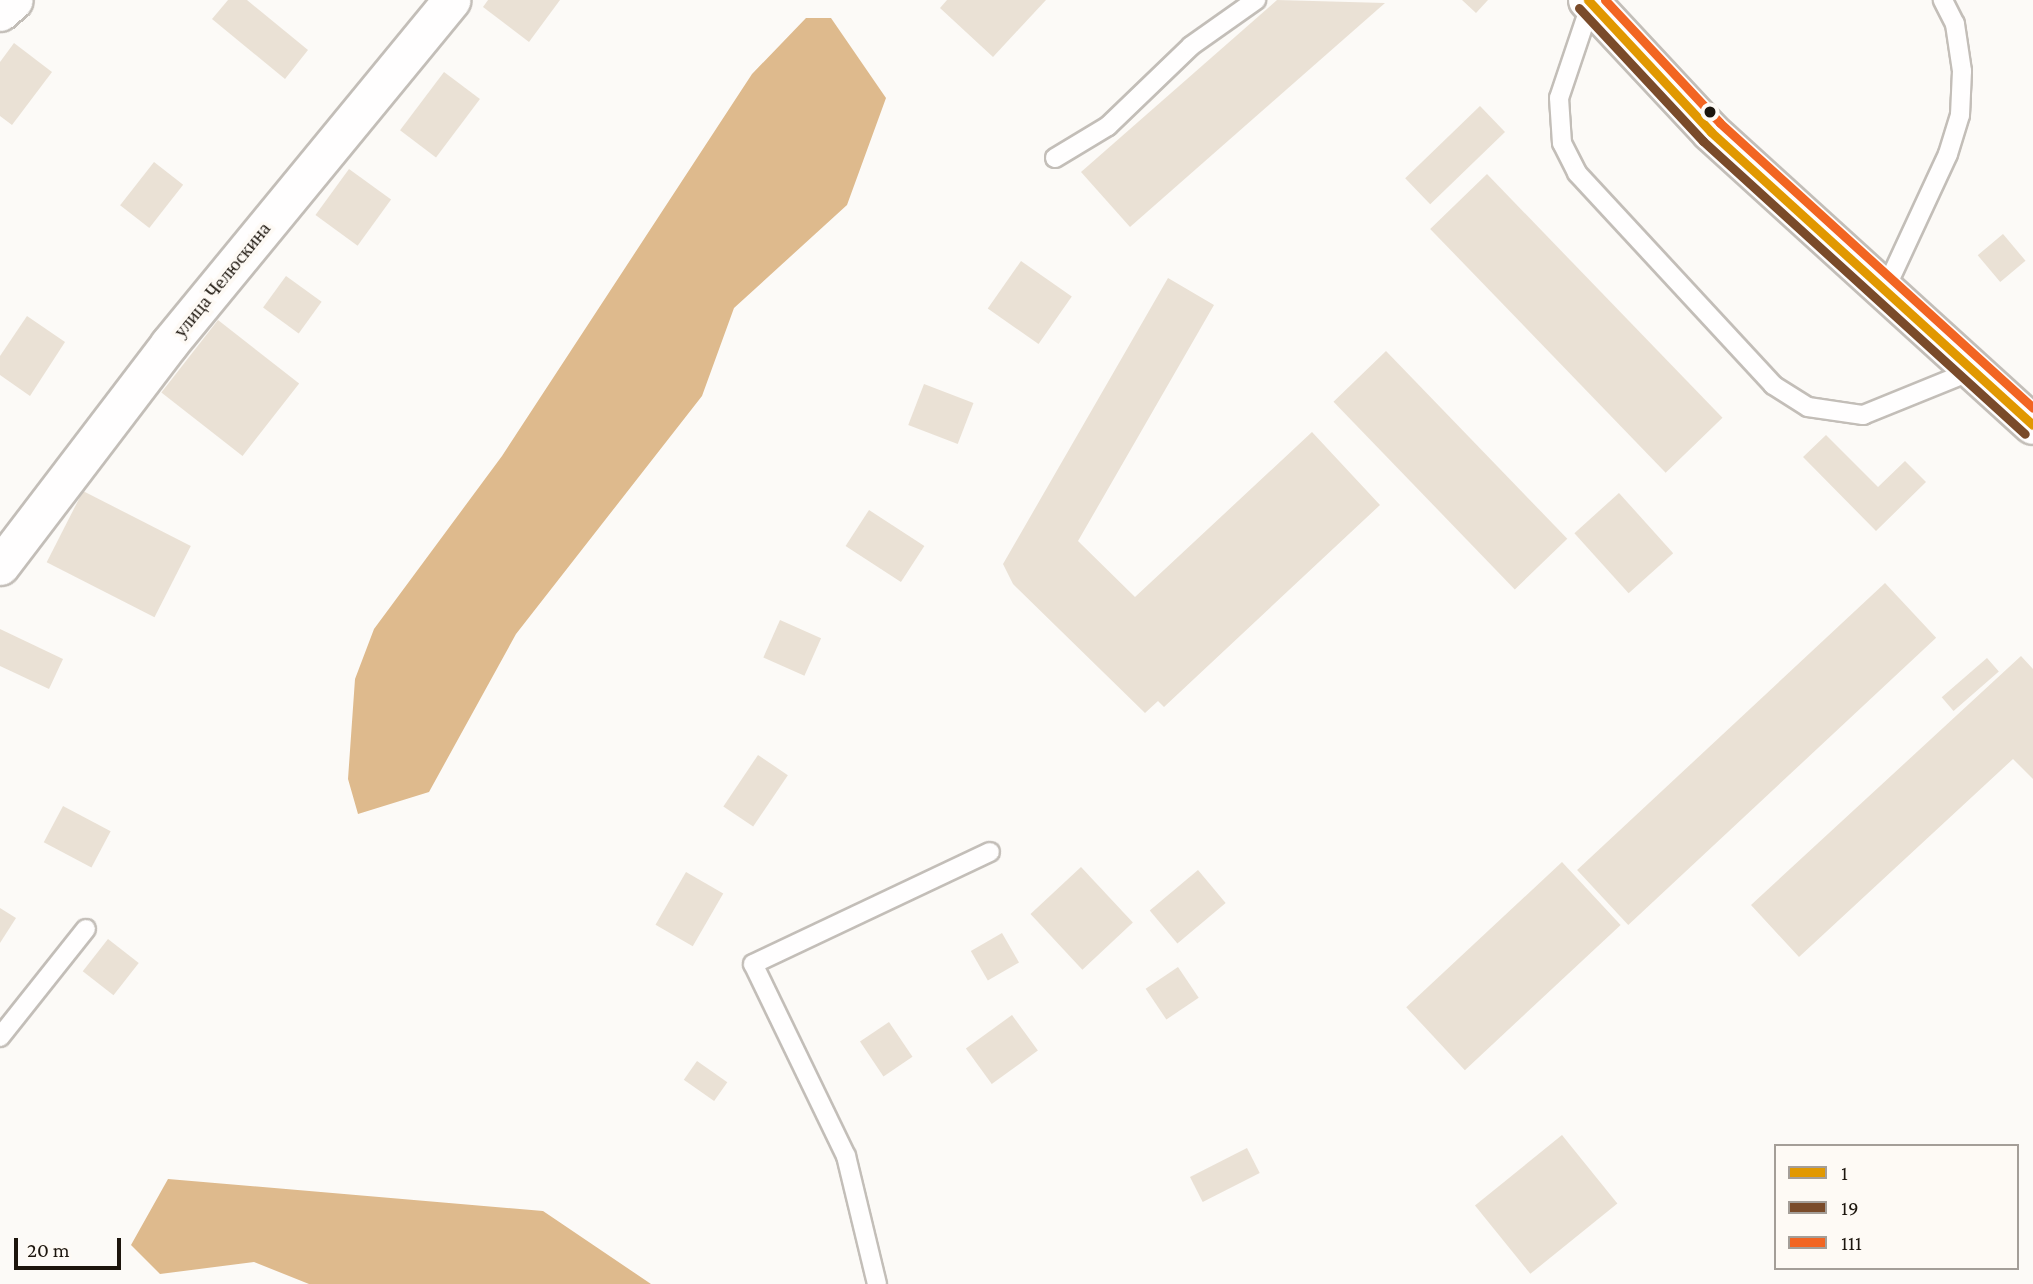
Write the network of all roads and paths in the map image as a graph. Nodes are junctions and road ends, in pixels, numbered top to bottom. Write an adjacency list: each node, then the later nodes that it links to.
1 (14, 0): 6 (street)
2 (452, 0): 11 (street, улица Челюскина)
3 (1256, 0): 7 (lane)
4 (1943, 0): 8 (lane)
5 (1590, 1): 8 (main road); 9 (lane)
6 (0, 12)
7 (1055, 158)
8 (1884, 294): 9 (main road)
9 (1969, 372): 10 (main road)
10 (2033, 425)
11 (0, 566)
12 (990, 852): 15 (lane)
13 (86, 929): 14 (lane)
14 (0, 1037)
15 (877, 1284)

